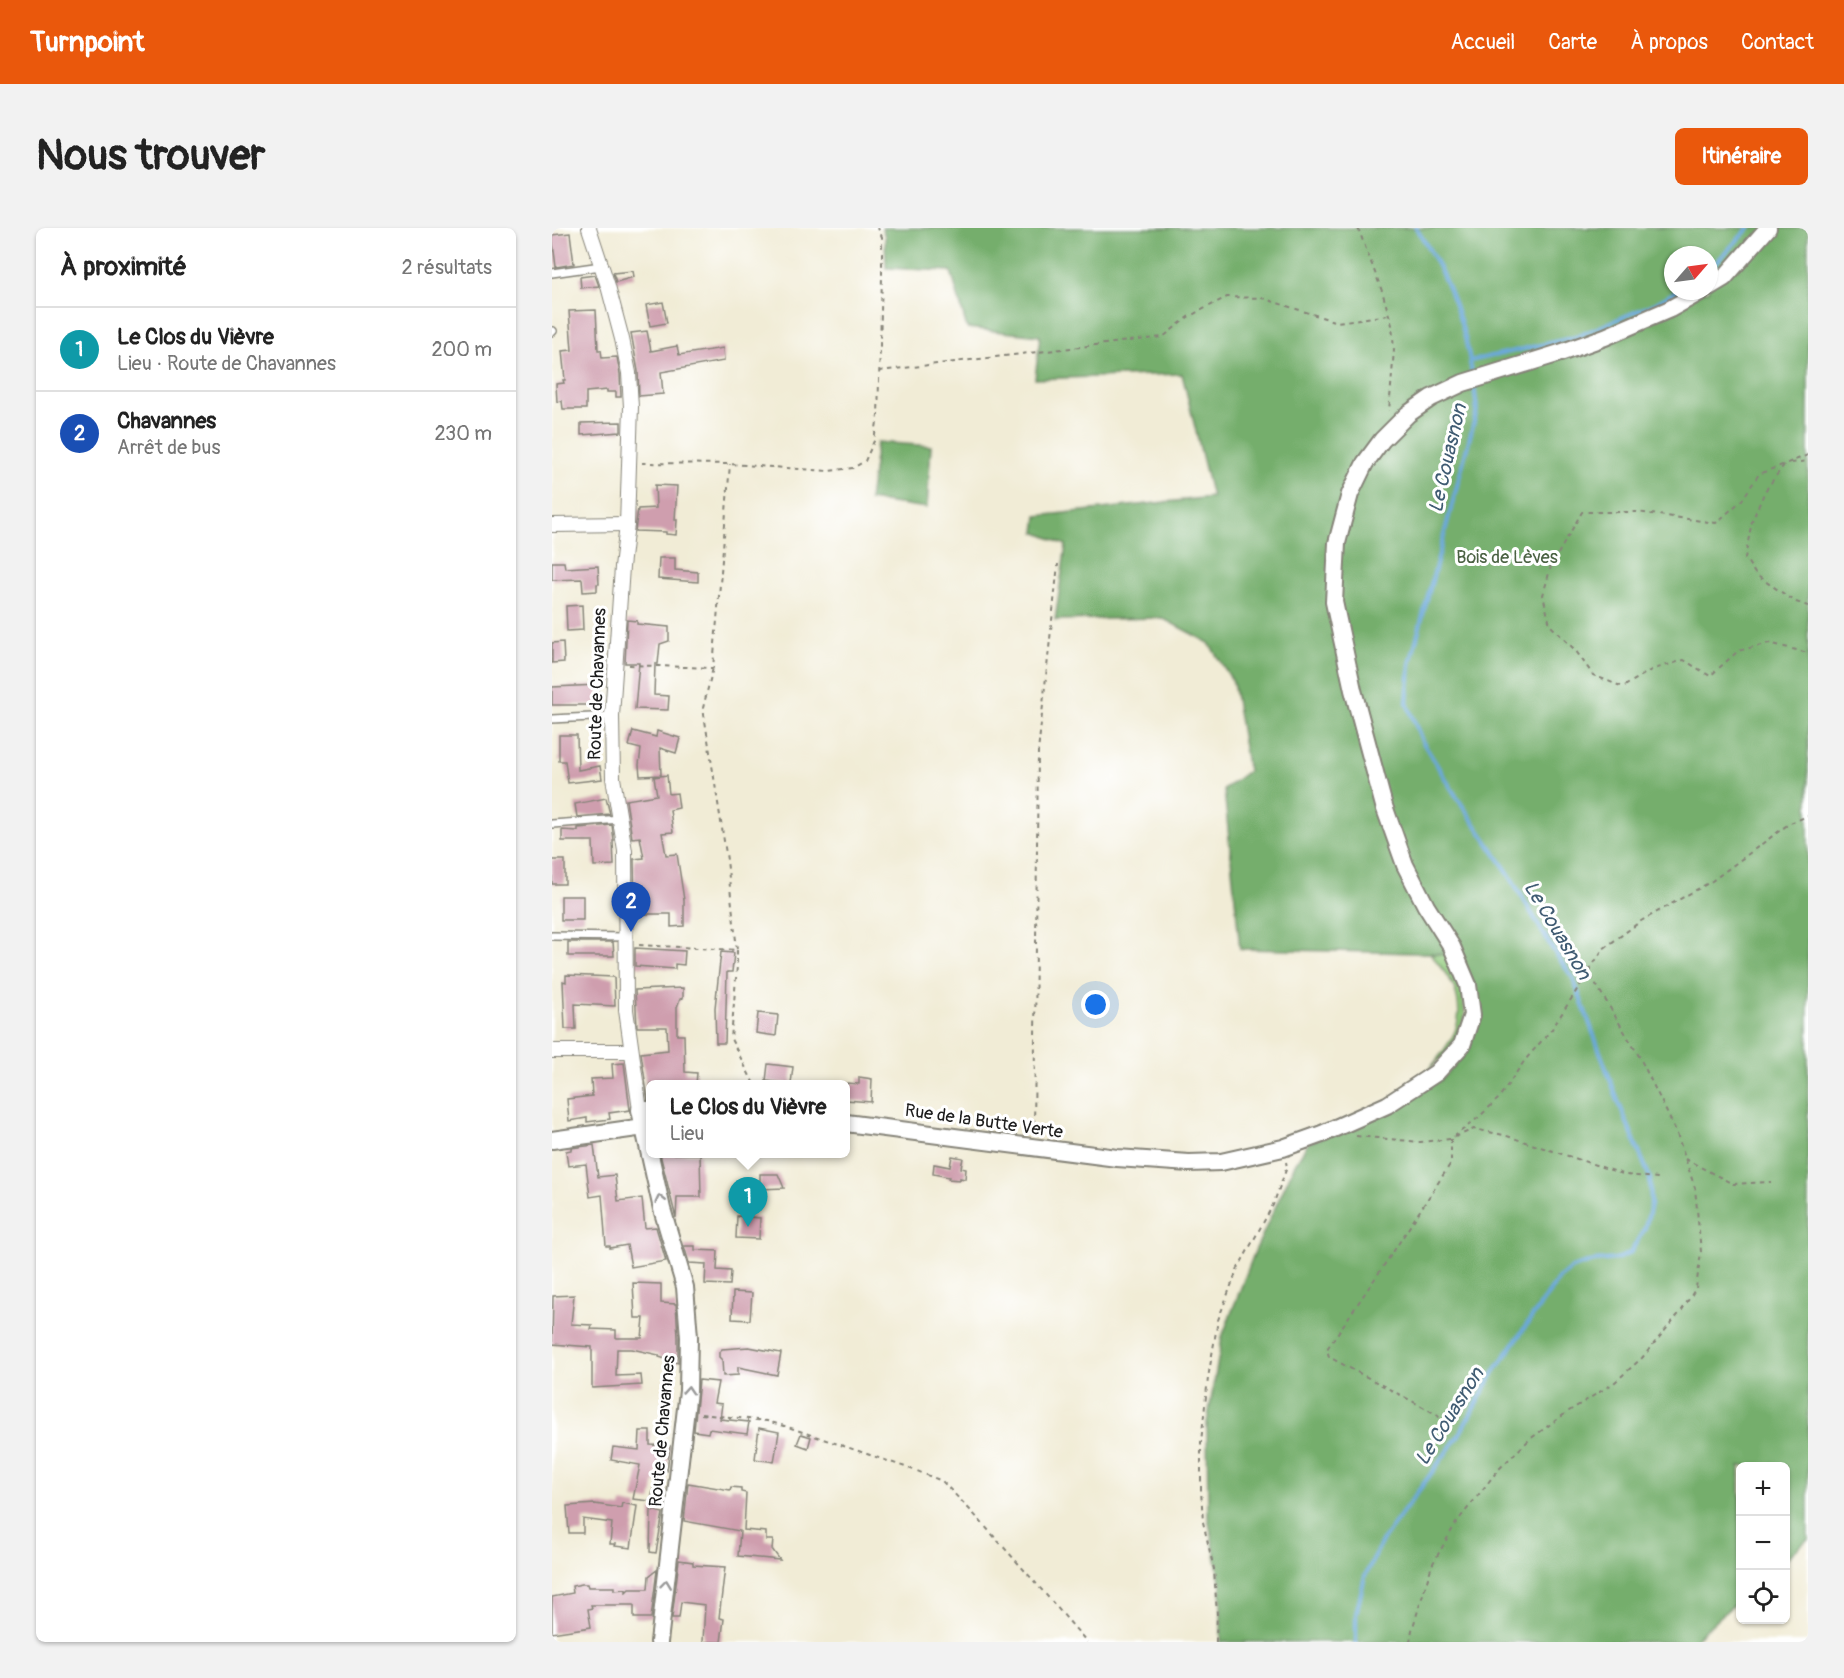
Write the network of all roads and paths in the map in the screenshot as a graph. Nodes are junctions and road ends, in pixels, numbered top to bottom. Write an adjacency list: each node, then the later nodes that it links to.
1 (589, 228): 5 (street, Route de Chavannes)
2 (878, 228): 10 (path)
3 (1358, 228): 9 (path)
4 (1768, 228): 7 (street)
5 (601, 266): 6 (lane); 14 (street, Route de Chavannes)
6 (552, 273)
7 (1718, 282)
8 (1686, 300): 41 (street, Rue de la Butte Verte)
9 (1389, 315): 10 (path); 11 (path)
10 (879, 371): 15 (path)
11 (1387, 417)
12 (1808, 455): 20 (path)
13 (1808, 461): 19 (path)
14 (630, 463): 15 (path); 16 (street, Route de Chavannes)
15 (730, 464): 22 (path)
16 (627, 524): 17 (street); 21 (street, Route de Chavannes)
17 (552, 525)
18 (1058, 564): 40 (path)
19 (1808, 606)
20 (1808, 653)
21 (616, 665): 22 (path); 23 (street, Route de Chavannes)
22 (713, 668): 30 (path)
23 (612, 716): 24 (lane); 26 (street, Route de Chavannes)
24 (552, 719)
25 (1808, 816): 31 (path)
26 (621, 819): 27 (lane); 29 (street, Route de Chavannes)
27 (552, 824)
28 (552, 936): 29 (lane)
29 (625, 941): 30 (path); 33 (street, Route de Chavannes)
30 (737, 950): 34 (path)
31 (1588, 971): 38 (path); 43 (path)
32 (552, 1051): 33 (street)
33 (631, 1051): 35 (street, Route de Chavannes)
34 (752, 1080)
35 (645, 1116): 39 (street)
36 (850, 1124): 40 (street, Rue de la Butte Verte)
37 (1354, 1136): 38 (path)
38 (1451, 1139): 44 (path); 47 (path)
39 (552, 1140)
40 (1034, 1148): 41 (street, Rue de la Butte Verte)
41 (1284, 1148): 50 (path)
42 (653, 1158): 46 (street, Route de Chavannes, one-way to 42)
43 (1685, 1159): 45 (path); 51 (path)
44 (1658, 1178)
45 (1771, 1182)
46 (686, 1412): 48 (street, Route de Chavannes, one-way to 46); 49 (path)
47 (1442, 1425)
48 (659, 1642)
49 (1087, 1642)
50 (1216, 1642)
51 (1410, 1642)

